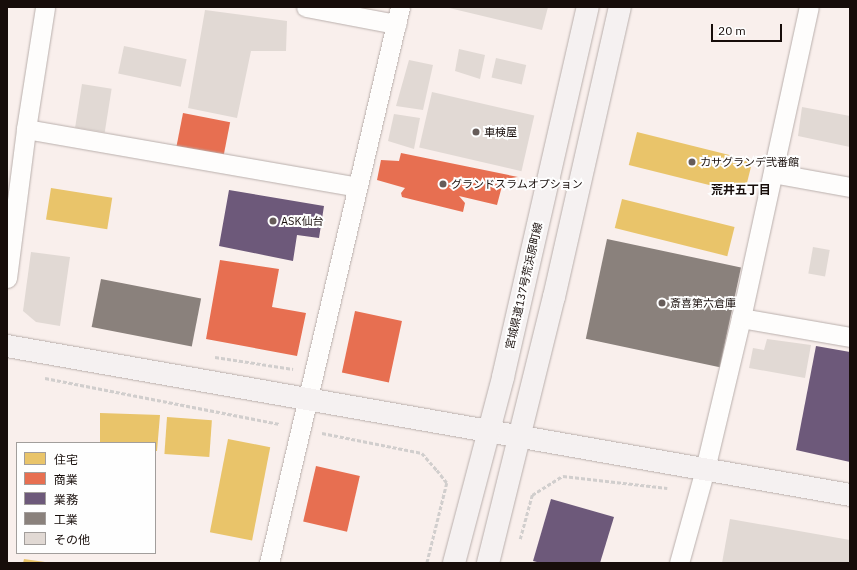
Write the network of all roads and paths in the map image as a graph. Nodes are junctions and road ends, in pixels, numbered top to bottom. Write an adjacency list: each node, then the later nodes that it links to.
1 (45, 7): 7 (street)
2 (306, 7): 6 (street)
3 (588, 7): 18 (main road, 宮城県道137号荒浜原町線)
4 (620, 7): 20 (main road)
5 (809, 7): 8 (street)
6 (398, 15): 9 (street)
7 (26, 129): 9 (street); 11 (street)
8 (773, 173): 10 (street); 12 (street)
9 (357, 187): 16 (street)
10 (850, 187)
11 (7, 278)
12 (741, 318): 13 (street); 21 (street)
13 (850, 337)
14 (7, 346): 16 (main road)
15 (38, 377): 17 (path)
16 (308, 399): 18 (main road); 25 (street)
17 (288, 426)
18 (489, 430): 20 (main road); 27 (main road, 宮城県道137号荒浜原町線)
19 (321, 432): 26 (path)
20 (521, 436): 21 (main road); 28 (main road)
21 (705, 469): 23 (main road); 29 (street)
22 (672, 489): 24 (path)
23 (850, 495)
24 (520, 540)
25 (269, 563)
26 (427, 563)
27 (454, 563)
28 (488, 563)
29 (679, 563)

